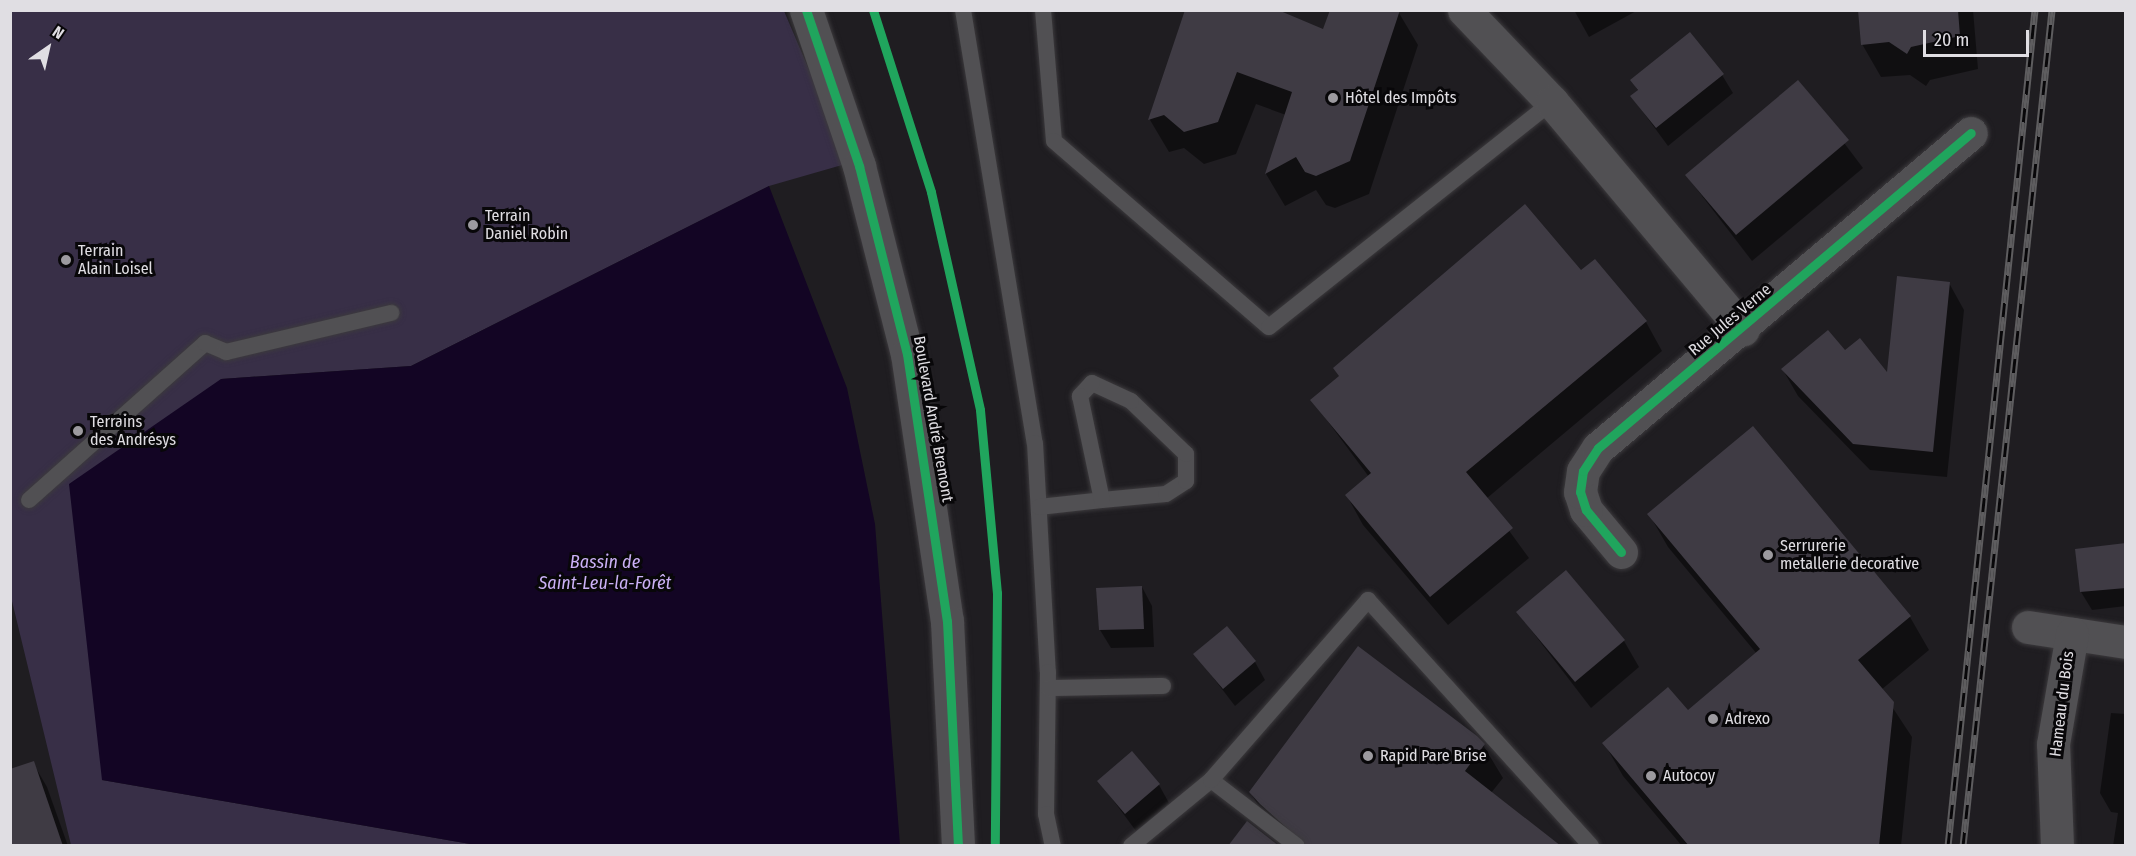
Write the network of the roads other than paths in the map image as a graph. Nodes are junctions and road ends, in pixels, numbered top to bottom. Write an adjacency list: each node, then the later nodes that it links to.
1 (806, 10): 19 (street, Boulevard André Bremont)
2 (963, 10): 11 (lane)
3 (1042, 10): 5 (lane)
4 (1464, 10): 5 (street, Rue Jules Verne)
5 (1552, 102): 8 (street, Rue Jules Verne)
6 (1971, 133): 8 (street, Rue Jules Verne)
7 (391, 314): 9 (lane)
8 (1743, 330): 12 (street, Rue Jules Verne)
9 (29, 500)
10 (1102, 500): 10 (lane); 11 (lane)
11 (1039, 507): 17 (lane)
12 (1621, 552)
13 (2028, 627): 14 (street)
14 (2072, 634): 15 (street); 24 (street, Hameau du Bois)
15 (2126, 642)
16 (1163, 686): 17 (lane)
17 (1049, 688): 20 (lane)
18 (1211, 780): 21 (lane); 22 (lane); 23 (lane)
19 (958, 846)
20 (1053, 846)
21 (1131, 846)
22 (1297, 846)
23 (1591, 846)
24 (2057, 846)

